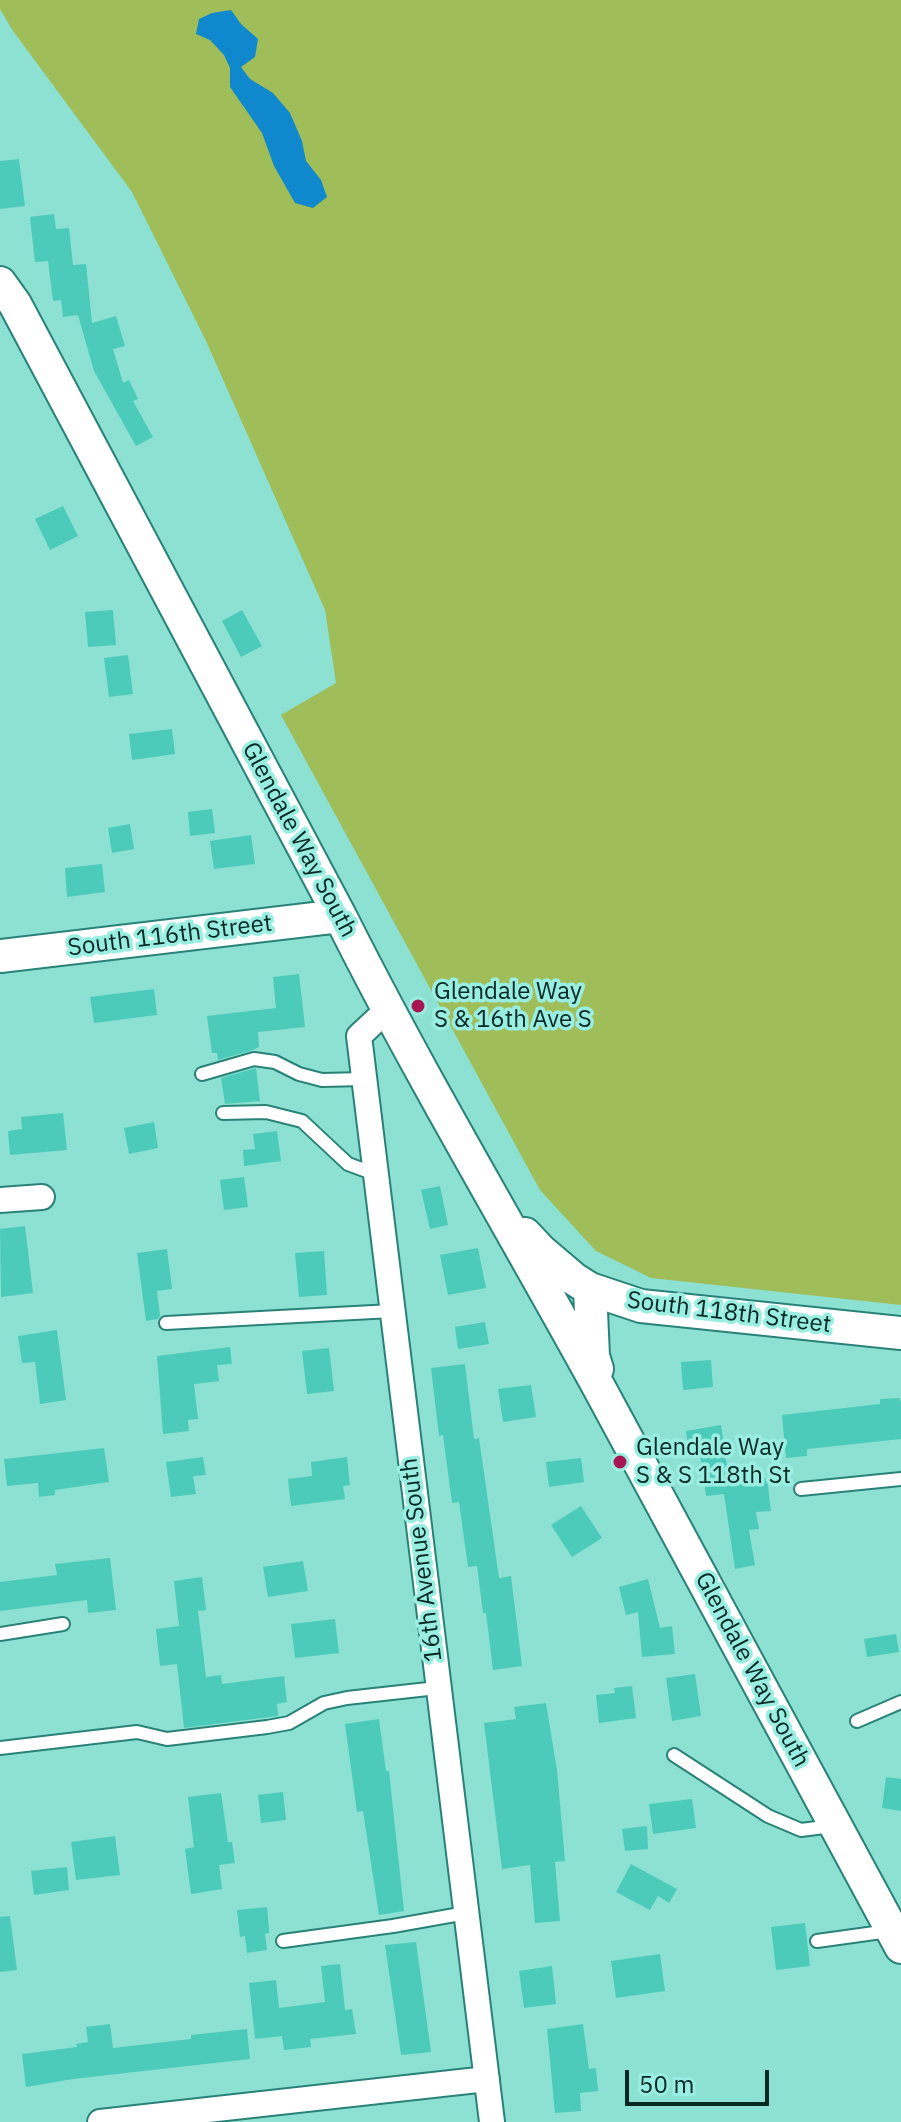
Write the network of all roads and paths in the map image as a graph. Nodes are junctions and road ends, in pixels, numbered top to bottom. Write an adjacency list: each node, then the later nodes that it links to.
1 (0, 283): 2 (street, Glendale Way South)
2 (340, 916): 3 (street, South 116th Street); 4 (street, Glendale Way South)
3 (0, 956)
4 (387, 1010): 6 (street, 16th Avenue South); 8 (street, Glendale Way South)
5 (202, 1074): 6 (lane)
6 (364, 1079): 9 (street, 16th Avenue South)
7 (223, 1113): 9 (lane)
8 (474, 1161): 12 (street, South 118th Street); 16 (street, Glendale Way South)
9 (375, 1174): 13 (street, 16th Avenue South)
10 (42, 1197): 11 (street)
11 (0, 1200)
12 (590, 1289): 15 (street, South 118th Street); 16 (street, Glendale Way South)
13 (392, 1311): 14 (lane); 21 (street, 16th Avenue South)
14 (166, 1323)
15 (901, 1333)
16 (603, 1394): 26 (street, Glendale Way South)
17 (901, 1479): 18 (lane)
18 (801, 1489)
19 (63, 1624): 20 (lane)
20 (0, 1634)
21 (437, 1688): 24 (lane); 27 (street, 16th Avenue South)
22 (901, 1702): 23 (lane)
23 (857, 1721)
24 (0, 1748)
25 (674, 1755): 26 (lane)
26 (836, 1826): 28 (street, Glendale Way South)
27 (466, 1913): 29 (lane); 31 (street, 16th Avenue South)
28 (897, 1939): 30 (lane)
29 (283, 1941)
30 (817, 1941)
31 (487, 2079): 32 (street); 33 (street, 16th Avenue South)
32 (100, 2122)
33 (492, 2122)

